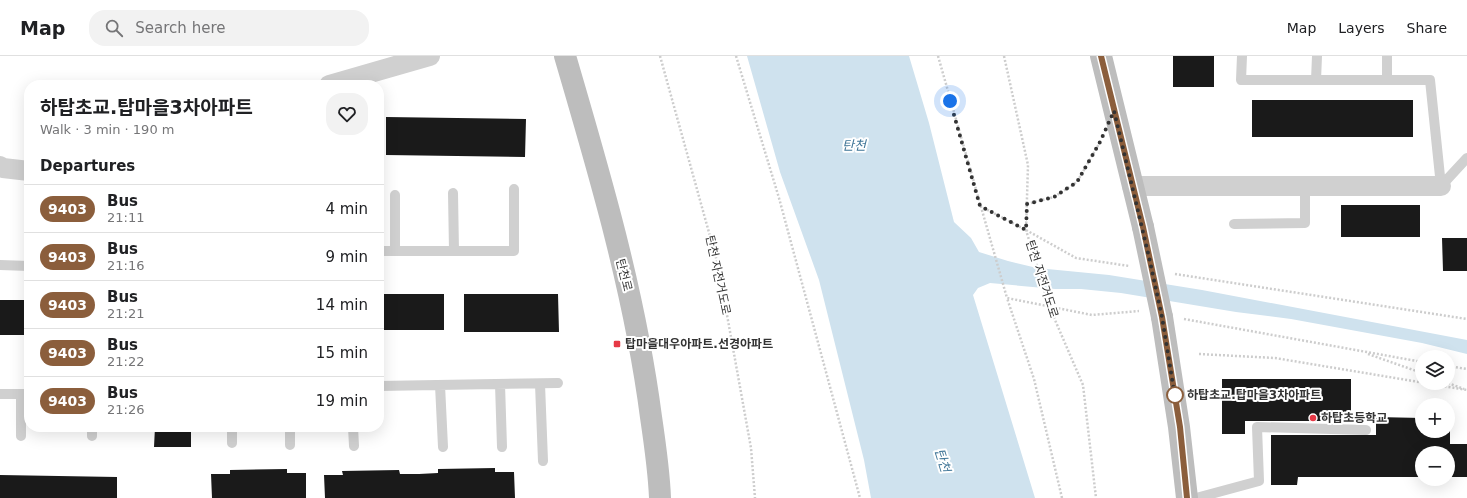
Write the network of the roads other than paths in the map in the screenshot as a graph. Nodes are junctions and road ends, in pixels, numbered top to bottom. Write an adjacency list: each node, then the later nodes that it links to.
1 (430, 56): 7 (street)
2 (565, 56): 44 (main road, 탄천로)
3 (1101, 56): 13 (main road)
4 (1242, 56): 8 (lane)
5 (1316, 56): 8 (lane)
6 (1387, 56): 9 (lane)
7 (346, 80)
8 (1316, 80): 9 (lane)
9 (1387, 80): 15 (lane)
10 (1467, 158): 15 (lane)
11 (0, 166): 12 (street)
12 (24, 170)
13 (1132, 186): 14 (street); 45 (main road, bridge)
14 (1305, 186): 15 (street); 19 (lane)
15 (1441, 186)
16 (514, 189): 22 (lane)
17 (454, 193): 22 (lane)
18 (395, 194): 21 (lane)
19 (1234, 224)
20 (384, 251): 21 (lane)
21 (395, 251): 22 (lane)
22 (454, 251)
23 (0, 266): 24 (lane)
24 (24, 266)
25 (558, 383): 27 (lane)
26 (500, 384): 27 (lane); 28 (lane); 42 (lane)
27 (540, 384): 43 (lane)
28 (440, 385): 29 (lane); 41 (lane)
29 (384, 386)
30 (0, 394): 31 (lane)
31 (24, 394)
32 (24, 404): 37 (lane)
33 (1366, 430): 46 (lane)
34 (232, 432): 38 (lane)
35 (290, 432): 39 (lane)
36 (353, 432): 40 (lane)
37 (21, 436)
38 (232, 444)
39 (290, 445)
40 (354, 446)
41 (442, 447)
42 (502, 447)
43 (543, 461)
44 (660, 498)
45 (1187, 498)
46 (1196, 498)

